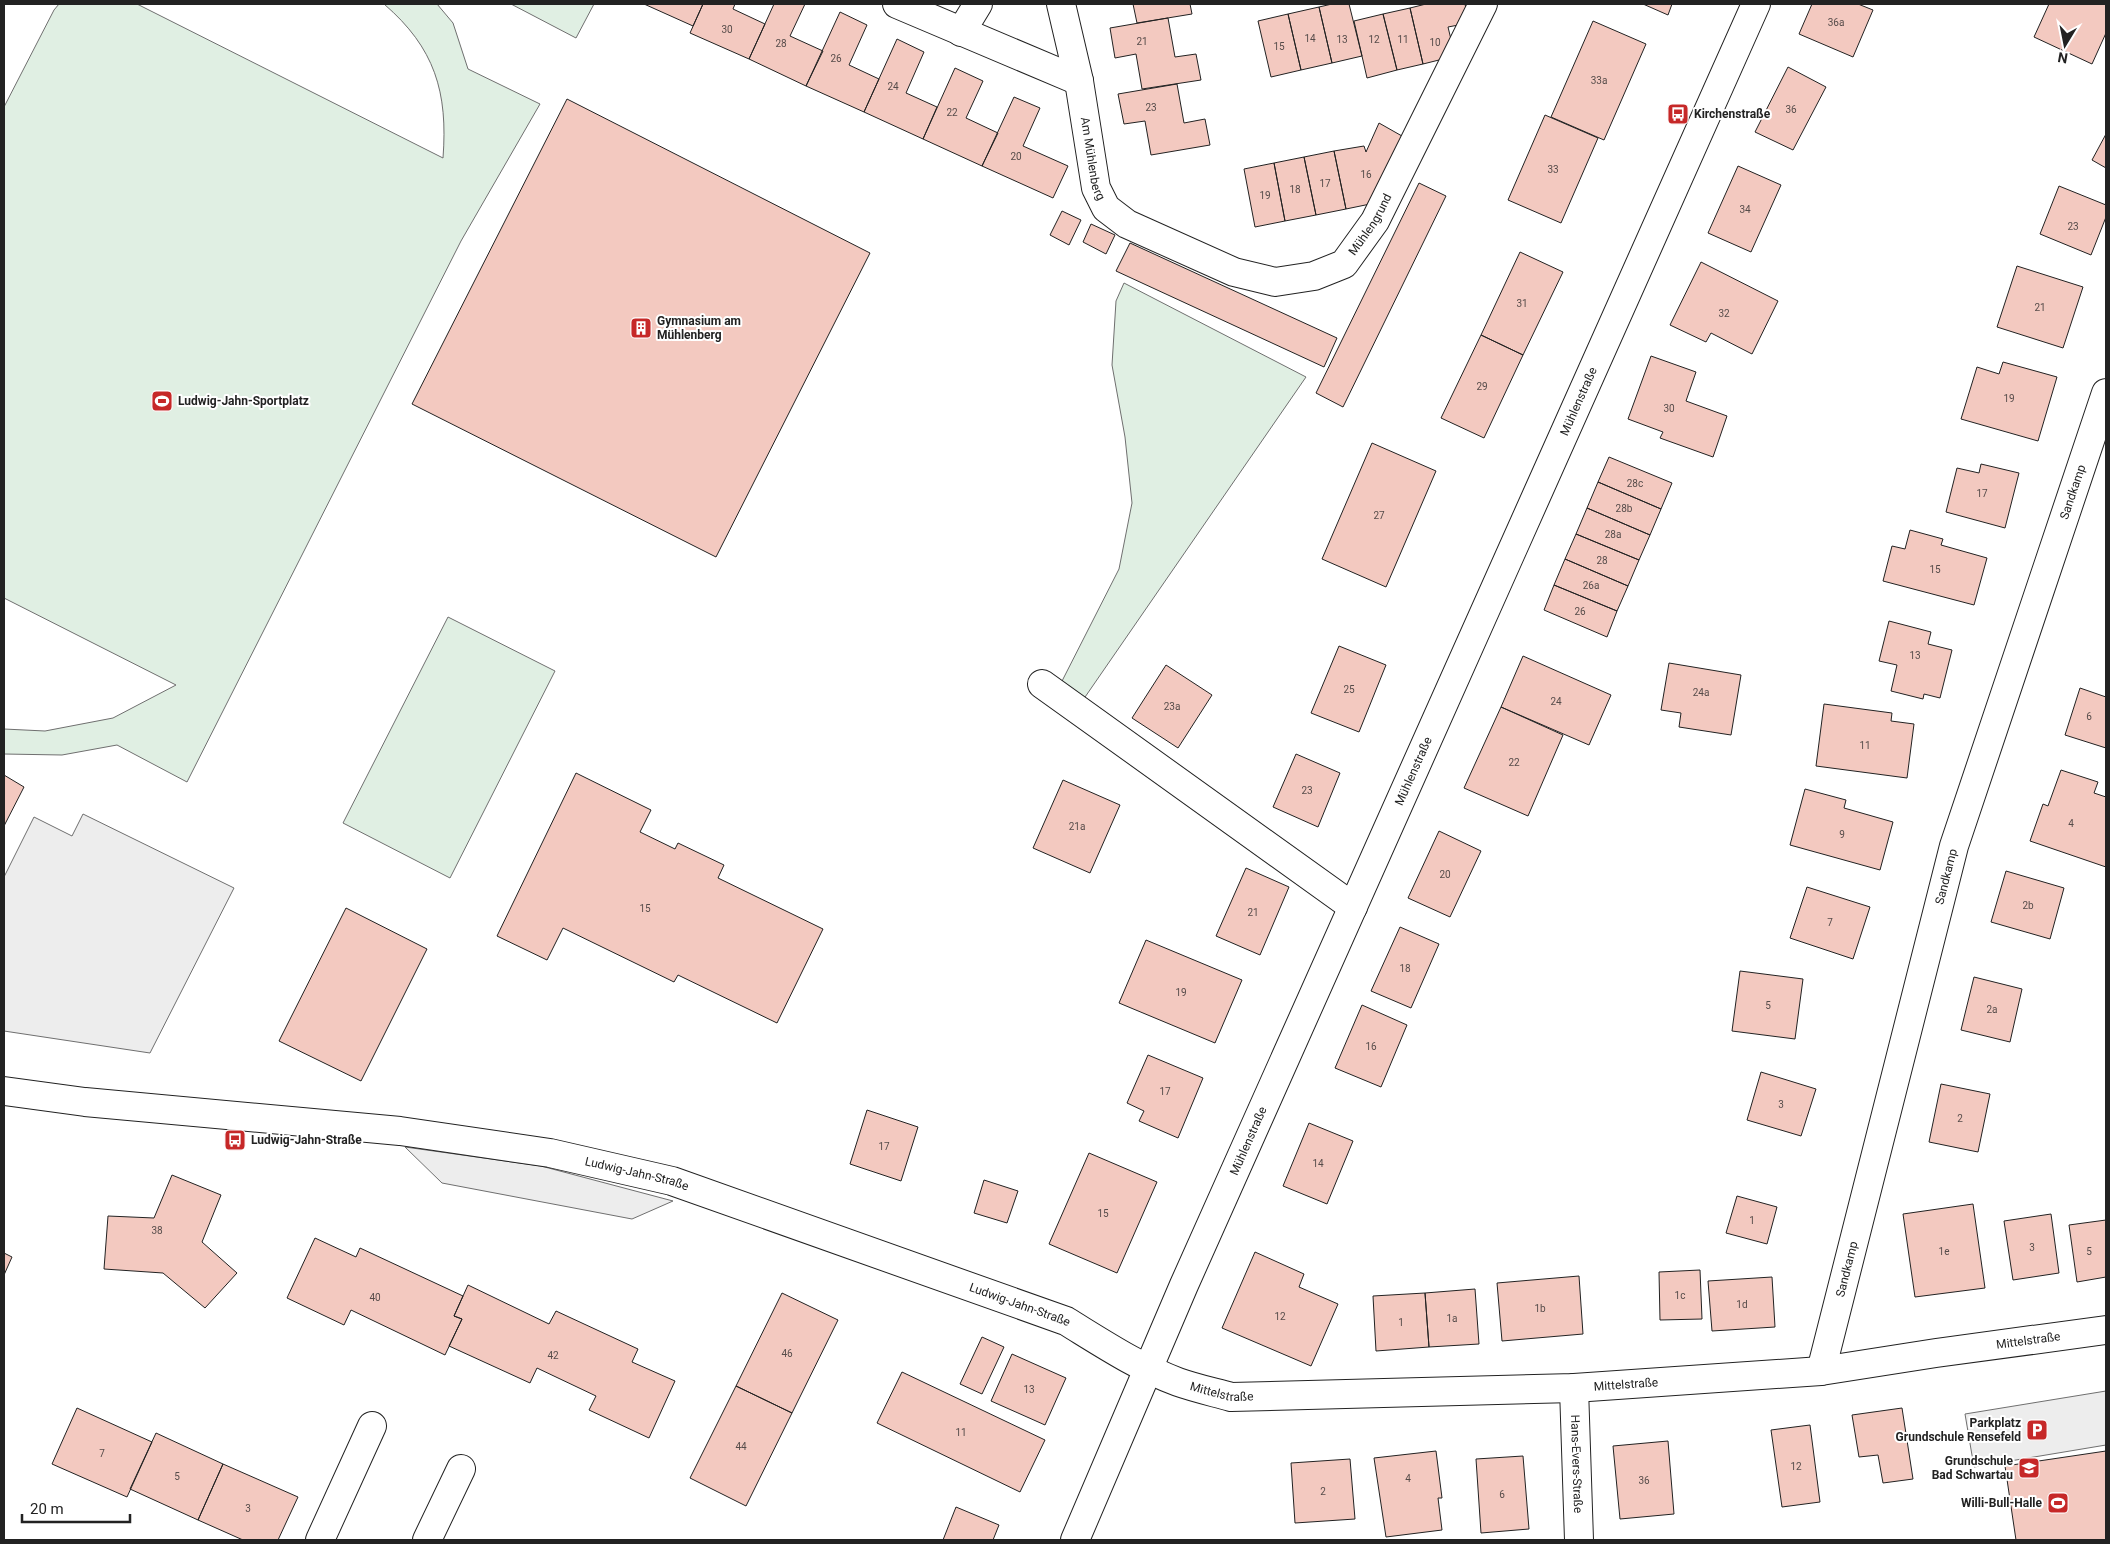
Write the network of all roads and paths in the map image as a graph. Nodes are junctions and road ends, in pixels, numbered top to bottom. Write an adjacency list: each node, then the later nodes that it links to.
1 (897, 4): 6 (street)
2 (978, 4): 6 (street)
3 (1061, 4): 7 (street, Am Mühlenberg)
4 (1483, 4): 8 (street, Mühlengrund)
5 (1756, 4): 11 (street, Mühlenstraße)
6 (961, 32): 7 (street)
7 (1080, 81): 8 (street, Am Mühlenberg)
8 (1127, 224)
9 (2106, 393): 15 (street, Sandkamp)
10 (1042, 684): 11 (street)
11 (1353, 907): 14 (street, Mühlenstraße)
12 (4, 1091): 14 (street, Ludwig-Jahn-Straße)
13 (2106, 1330): 15 (street, Mittelstraße)
14 (1149, 1368): 16 (street, Mittelstraße); 21 (street, Mühlenstraße)
15 (1821, 1371): 16 (street, Mittelstraße)
16 (1574, 1388): 22 (street, Hans-Evers-Straße)
17 (372, 1426): 19 (street)
18 (461, 1469): 20 (street)
19 (320, 1540)
20 (428, 1540)
21 (1074, 1540)
22 (1579, 1540)

